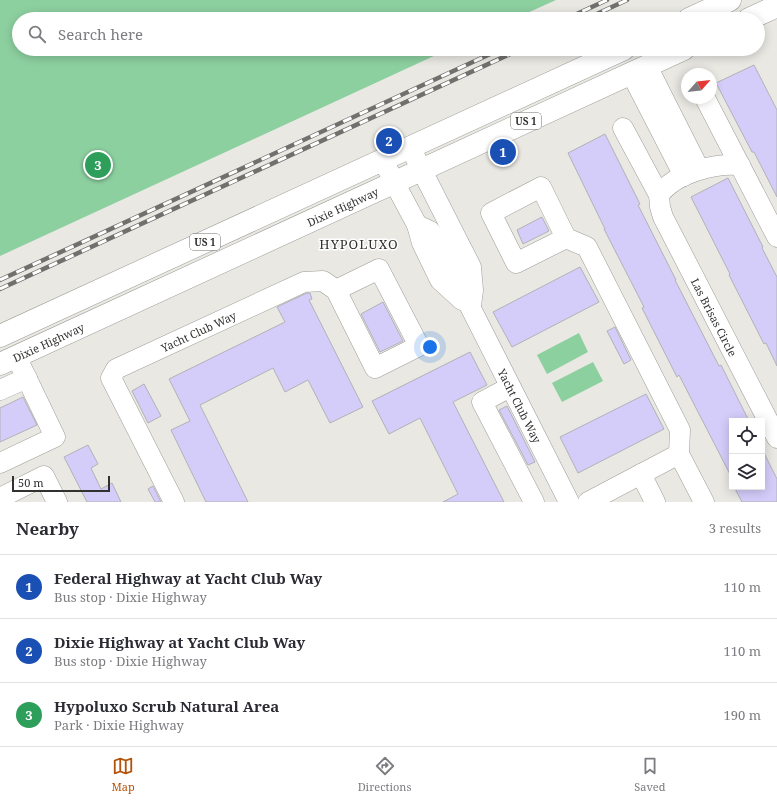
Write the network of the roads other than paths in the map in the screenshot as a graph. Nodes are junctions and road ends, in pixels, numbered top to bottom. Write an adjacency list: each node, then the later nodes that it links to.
1 (730, 0): 3 (main road)
2 (777, 6): 4 (main road)
3 (704, 12)
4 (765, 12)
5 (609, 56): 10 (main road, US 1)
6 (669, 56): 7 (main road, Dixie Highway / US 1)
7 (639, 70): 13 (main road, Dixie Highway / US 1); 14 (street)
8 (708, 104): 12 (street)
9 (623, 128): 16 (street, Las Brisas Circle)
10 (410, 148): 11 (main road, US 1); 13 (street, Yacht Club Way)
11 (383, 160): 15 (street, Yacht Club Way); 22 (main road, US 1)
12 (740, 164): 14 (street); 17 (street)
13 (421, 170): 15 (main road, Dixie Highway / US 1); 19 (street, Yacht Club Way)
14 (691, 173): 16 (street)
15 (394, 182): 19 (street, Yacht Club Way); 23 (main road, Dixie Highway / US 1)
16 (659, 195): 27 (street, Las Brisas Circle)
17 (777, 237)
18 (566, 238): 28 (street)
19 (444, 251): 21 (street, Yacht Club Way); 21 (street, Yacht Club Way)
20 (336, 290): 20 (street); 33 (street, Yacht Club Way)
21 (471, 308): 25 (street, Yacht Club Way)
22 (0, 336)
23 (8, 360): 24 (street)
24 (27, 378): 26 (street); 29 (street)
25 (510, 387): 34 (street); 35 (street, Yacht Club Way)
26 (0, 390)
27 (777, 438)
28 (679, 454): 30 (street); 38 (street)
29 (0, 463)
30 (641, 474): 36 (street); 37 (street)
31 (0, 498): 32 (street)
32 (57, 502)
33 (174, 502)
34 (534, 502)
35 (569, 502)
36 (588, 502)
37 (655, 502)
38 (704, 502)

